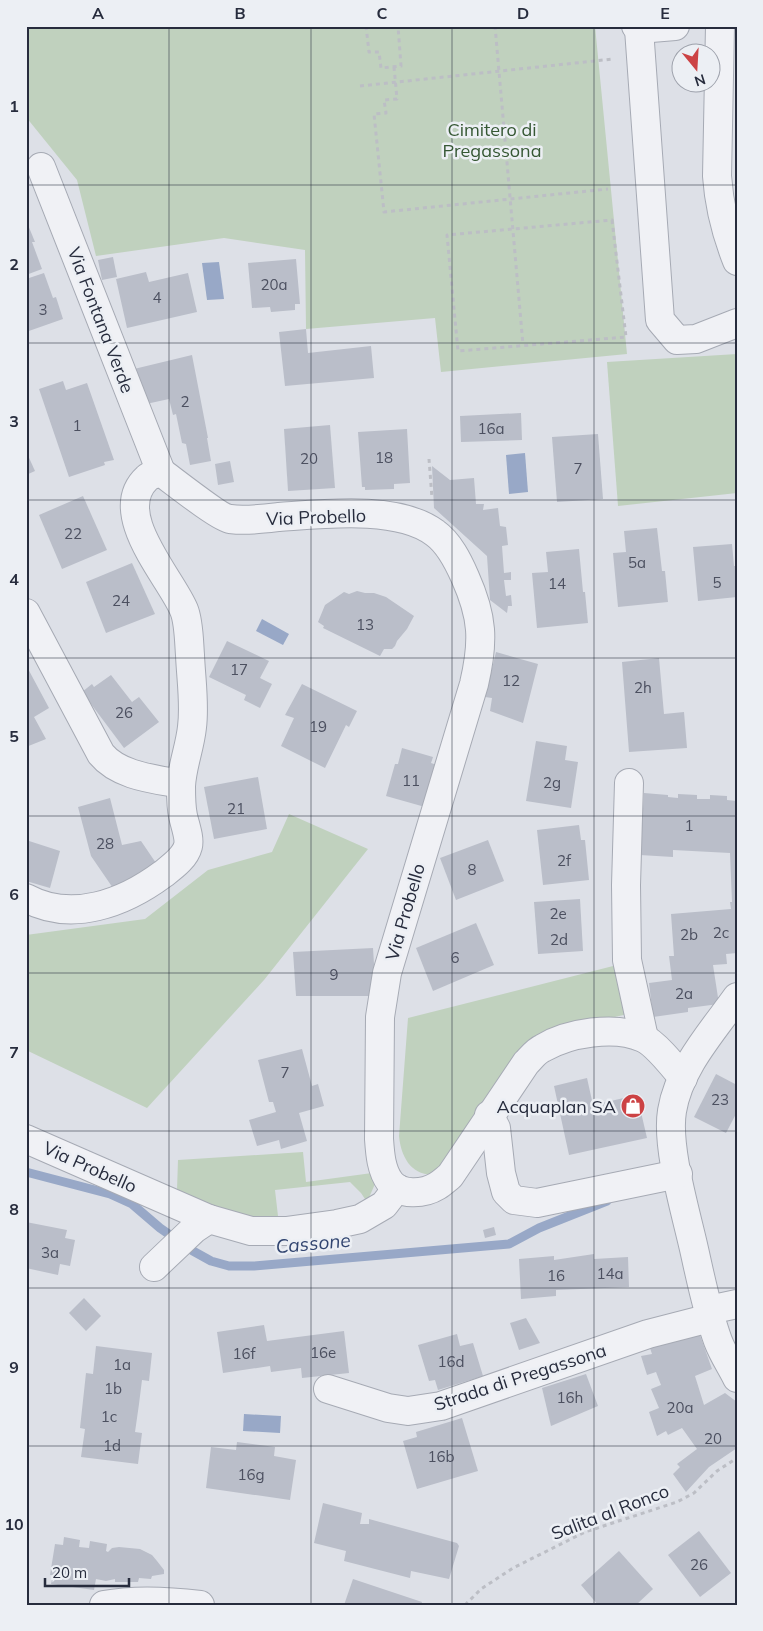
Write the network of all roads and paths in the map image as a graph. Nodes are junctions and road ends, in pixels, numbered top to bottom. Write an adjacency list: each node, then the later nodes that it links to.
1 (366, 26): 8 (path)
2 (398, 26): 8 (path)
3 (495, 26): 9 (path)
4 (675, 26): 6 (street)
5 (720, 26): 16 (street)
6 (638, 27): 7 (street)
7 (641, 55): 9 (path); 17 (street)
8 (394, 67): 10 (path)
9 (499, 72): 10 (path); 14 (path)
10 (396, 83): 11 (path); 14 (path)
11 (360, 86)
12 (41, 167): 20 (street, Via Fontana Verde)
13 (608, 189): 14 (path)
14 (510, 198): 15 (path)
15 (513, 228): 18 (path); 18 (path); 18 (path)
16 (737, 261)
17 (737, 323)
18 (523, 345)
19 (429, 459): 21 (path)
20 (161, 472): 21 (street, Via Probello); 24 (street)
21 (434, 532): 32 (street, Via Probello)
22 (26, 613): 24 (street)
23 (629, 782): 27 (street)
24 (181, 784): 25 (street)
25 (26, 898)
26 (737, 997): 28 (street)
27 (644, 1038): 28 (street); 29 (street)
28 (683, 1078): 31 (street)
29 (489, 1115): 31 (street); 32 (street)
30 (26, 1139): 33 (street, Via Probello)
31 (678, 1174): 36 (street)
32 (397, 1188): 33 (street, Via Probello)
33 (201, 1224): 34 (street)
34 (162, 1260)
35 (737, 1304): 36 (street, Strada di Pregassona)
36 (709, 1314): 37 (street); 38 (street, Strada di Pregassona)
37 (737, 1378)
38 (328, 1389)
39 (737, 1458): 42 (path, Salita al Ronco)
40 (104, 1605): 41 (street)
41 (200, 1605)
42 (465, 1605)

